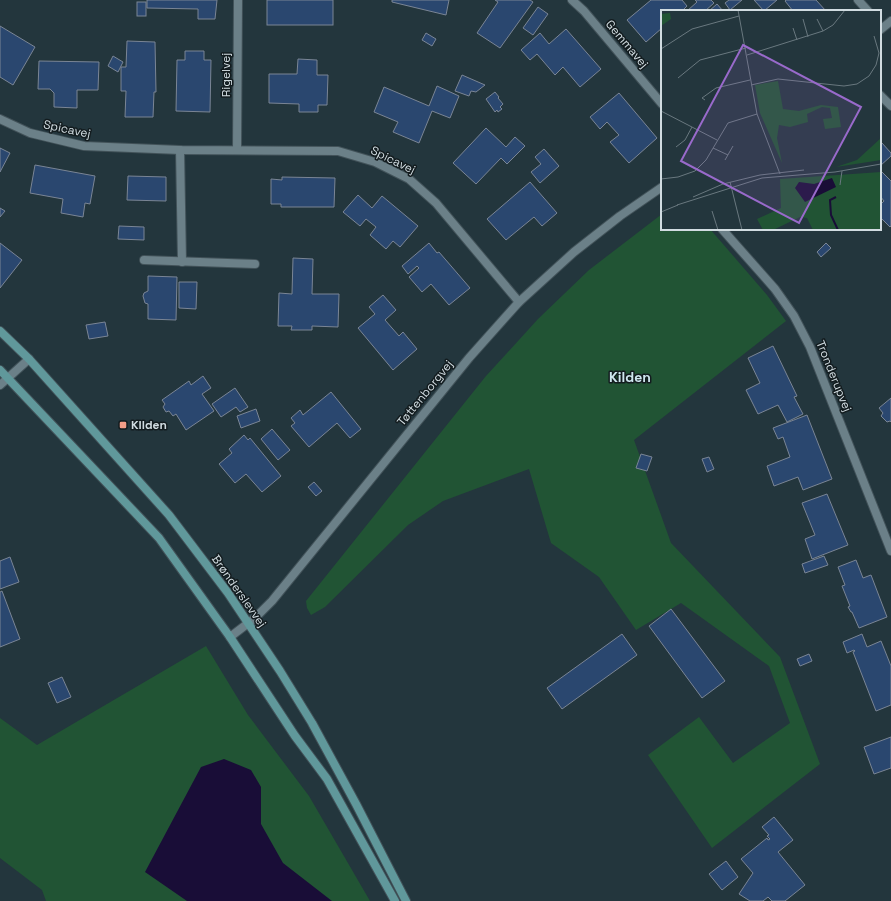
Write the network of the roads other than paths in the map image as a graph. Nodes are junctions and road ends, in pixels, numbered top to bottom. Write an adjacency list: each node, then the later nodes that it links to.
1 (238, 0): 12 (street, Rigelvej)
2 (572, 0): 8 (street, Gemmavej)
3 (858, 0): 4 (street)
4 (867, 10)
5 (891, 21): 6 (street)
6 (881, 28)
7 (881, 96): 9 (street)
8 (661, 103)
9 (891, 106)
10 (0, 119): 11 (street, Spicavej)
11 (180, 150): 12 (street, Spicavej); 16 (street)
12 (237, 150): 18 (street, Spicavej)
13 (661, 188): 18 (street, Tøttenborgvej)
14 (723, 230): 24 (street, Tronderupvej)
15 (144, 260): 16 (street)
16 (182, 262): 17 (street)
17 (255, 264)
18 (519, 302): 25 (street, Tøttenborgvej)
19 (0, 331): 20 (main road, Brønderslevvej)
20 (29, 359): 22 (street); 25 (main road, Brønderslevvej)
21 (0, 370): 22 (main road)
22 (8, 378): 23 (street); 26 (main road)
23 (0, 385)
24 (891, 551)
25 (248, 623): 26 (street, Tøttenborgvej); 28 (main road, Brønderslevvej)
26 (230, 637): 27 (main road)
27 (395, 901)
28 (406, 901)

